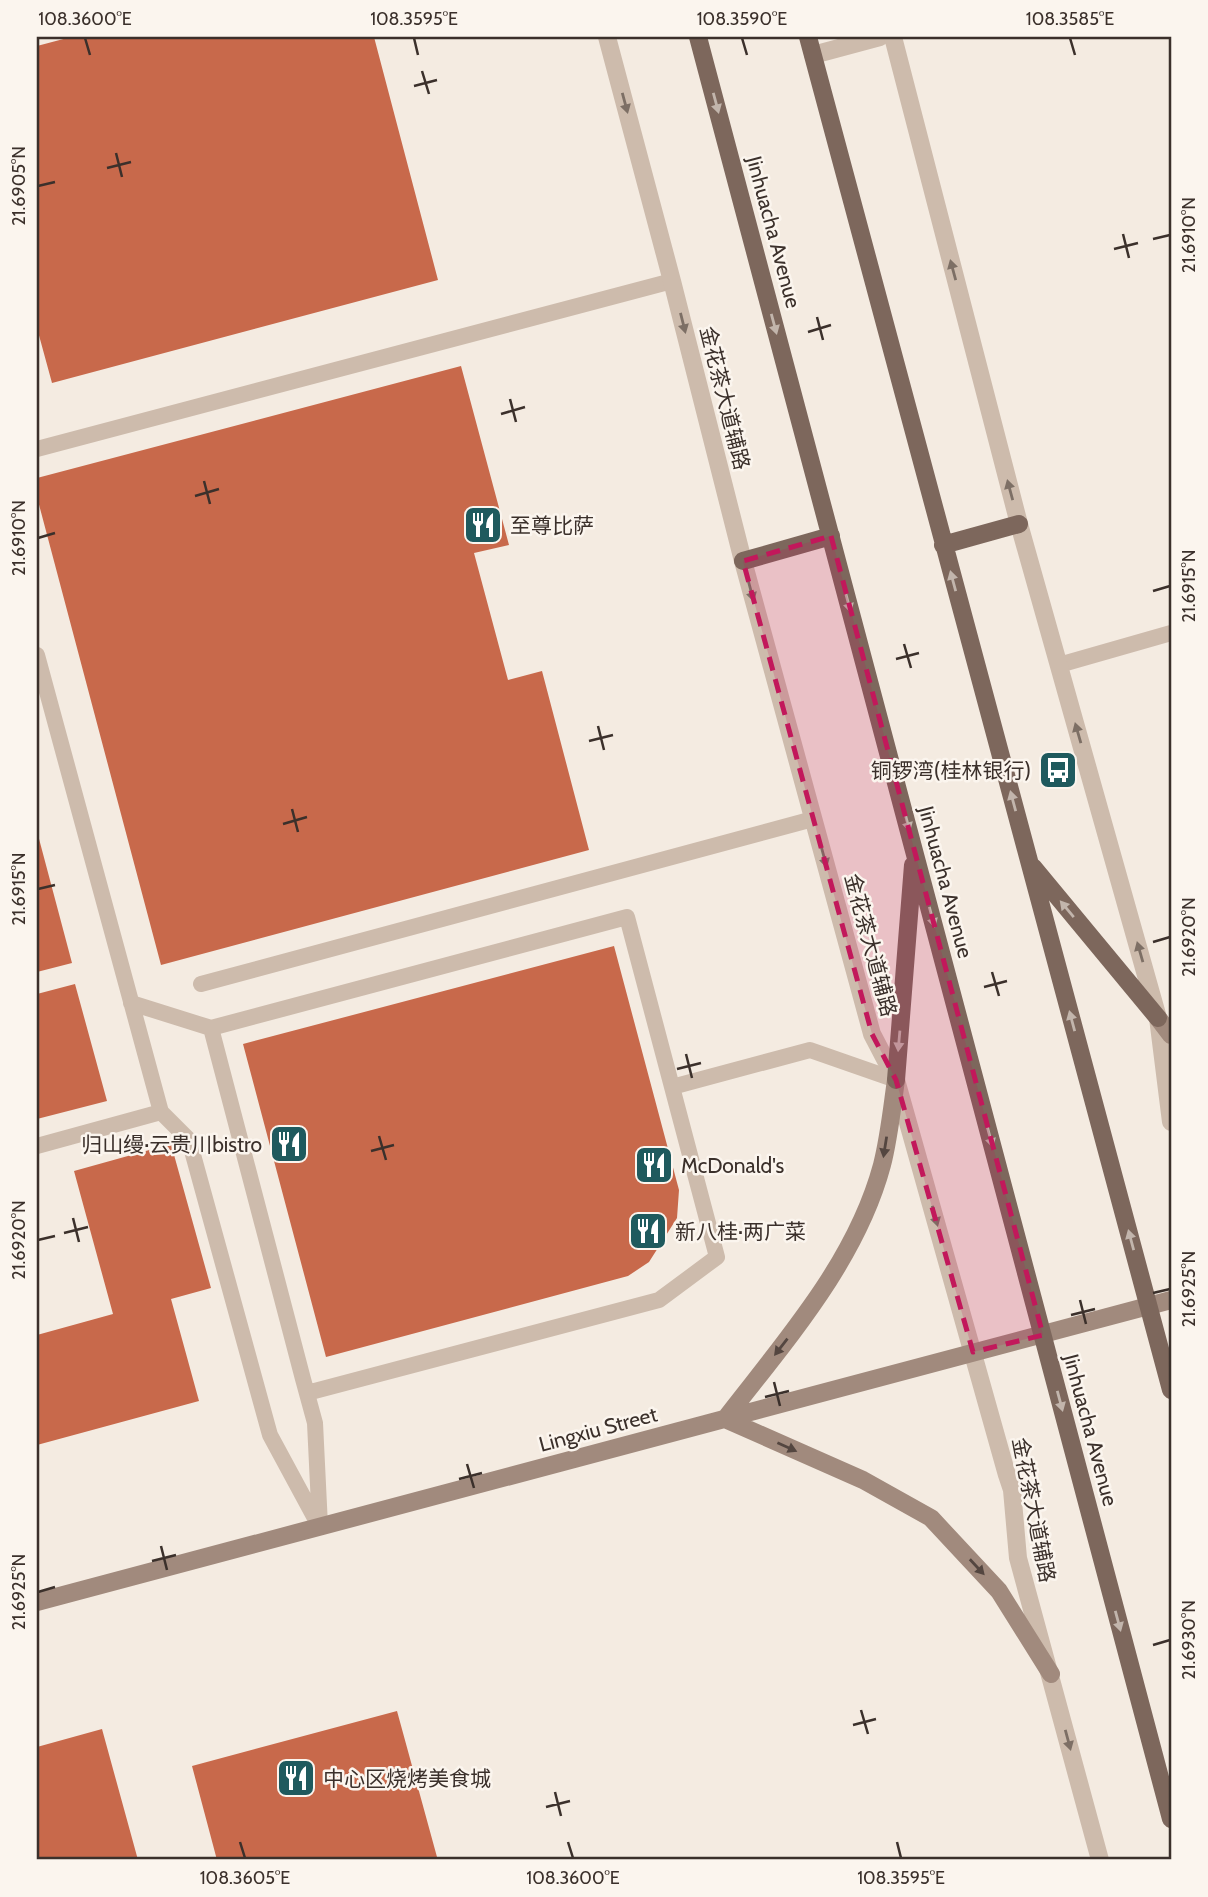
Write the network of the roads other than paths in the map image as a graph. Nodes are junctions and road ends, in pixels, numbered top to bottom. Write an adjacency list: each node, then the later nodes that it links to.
1 (607, 37): 7 (street, 金花茶大道辅路, one-way to 7)
2 (698, 37): 10 (main road, Jinhuacha Avenue, one-way to 10)
3 (808, 37): 6 (main road)
4 (880, 37): 6 (street)
5 (893, 37): 9 (street, one-way to 5)
6 (813, 55): 11 (main road)
7 (672, 281): 8 (lane); 12 (street, 金花茶大道辅路, one-way to 12)
8 (37, 449)
9 (1019, 524): 11 (main road); 15 (street)
10 (831, 536): 12 (main road); 17 (main road, Jinhuacha Avenue, one-way to 17)
11 (943, 545): 18 (main road, one-way to 11)
12 (743, 561): 16 (street, 金花茶大道辅路, one-way to 16)
13 (1171, 633): 15 (lane)
14 (37, 655): 20 (lane)
15 (1059, 665): 21 (street, one-way to 15)
16 (813, 819): 19 (lane); 24 (street, 金花茶大道辅路, one-way to 24)
17 (914, 851): 24 (main road, one-way to 24); 31 (main road, Jinhuacha Avenue, one-way to 31)
18 (1029, 863): 21 (main road, one-way to 18); 30 (main road, one-way to 18)
19 (201, 984)
20 (131, 1003): 22 (lane); 26 (lane)
21 (1158, 1018): 23 (main road); 27 (street)
22 (211, 1028): 25 (lane); 34 (lane)
23 (1171, 1035)
24 (896, 1080): 25 (lane); 32 (street, 金花茶大道辅路, one-way to 32); 35 (main road, one-way to 35)
25 (672, 1087): 34 (lane)
26 (161, 1112): 28 (lane); 36 (lane)
27 (1171, 1122)
28 (37, 1146)
29 (1171, 1300): 30 (main road, Lingxiu Street)
30 (1149, 1306): 31 (main road, Lingxiu Street); 33 (main road)
31 (1043, 1335): 32 (main road, Lingxiu Street); 39 (main road, Jinhuacha Avenue, one-way to 39)
32 (973, 1353): 35 (main road, Lingxiu Street); 38 (street, 金花茶大道辅路)
33 (1171, 1391)
34 (307, 1393): 36 (lane)
35 (725, 1419): 36 (main road, Lingxiu Street); 38 (main road, one-way to 38)
36 (320, 1526): 37 (main road, Lingxiu Street)
37 (37, 1602)
38 (1051, 1674): 40 (street, 金花茶大道辅路, one-way to 40)
39 (1171, 1819)
40 (1100, 1860)

